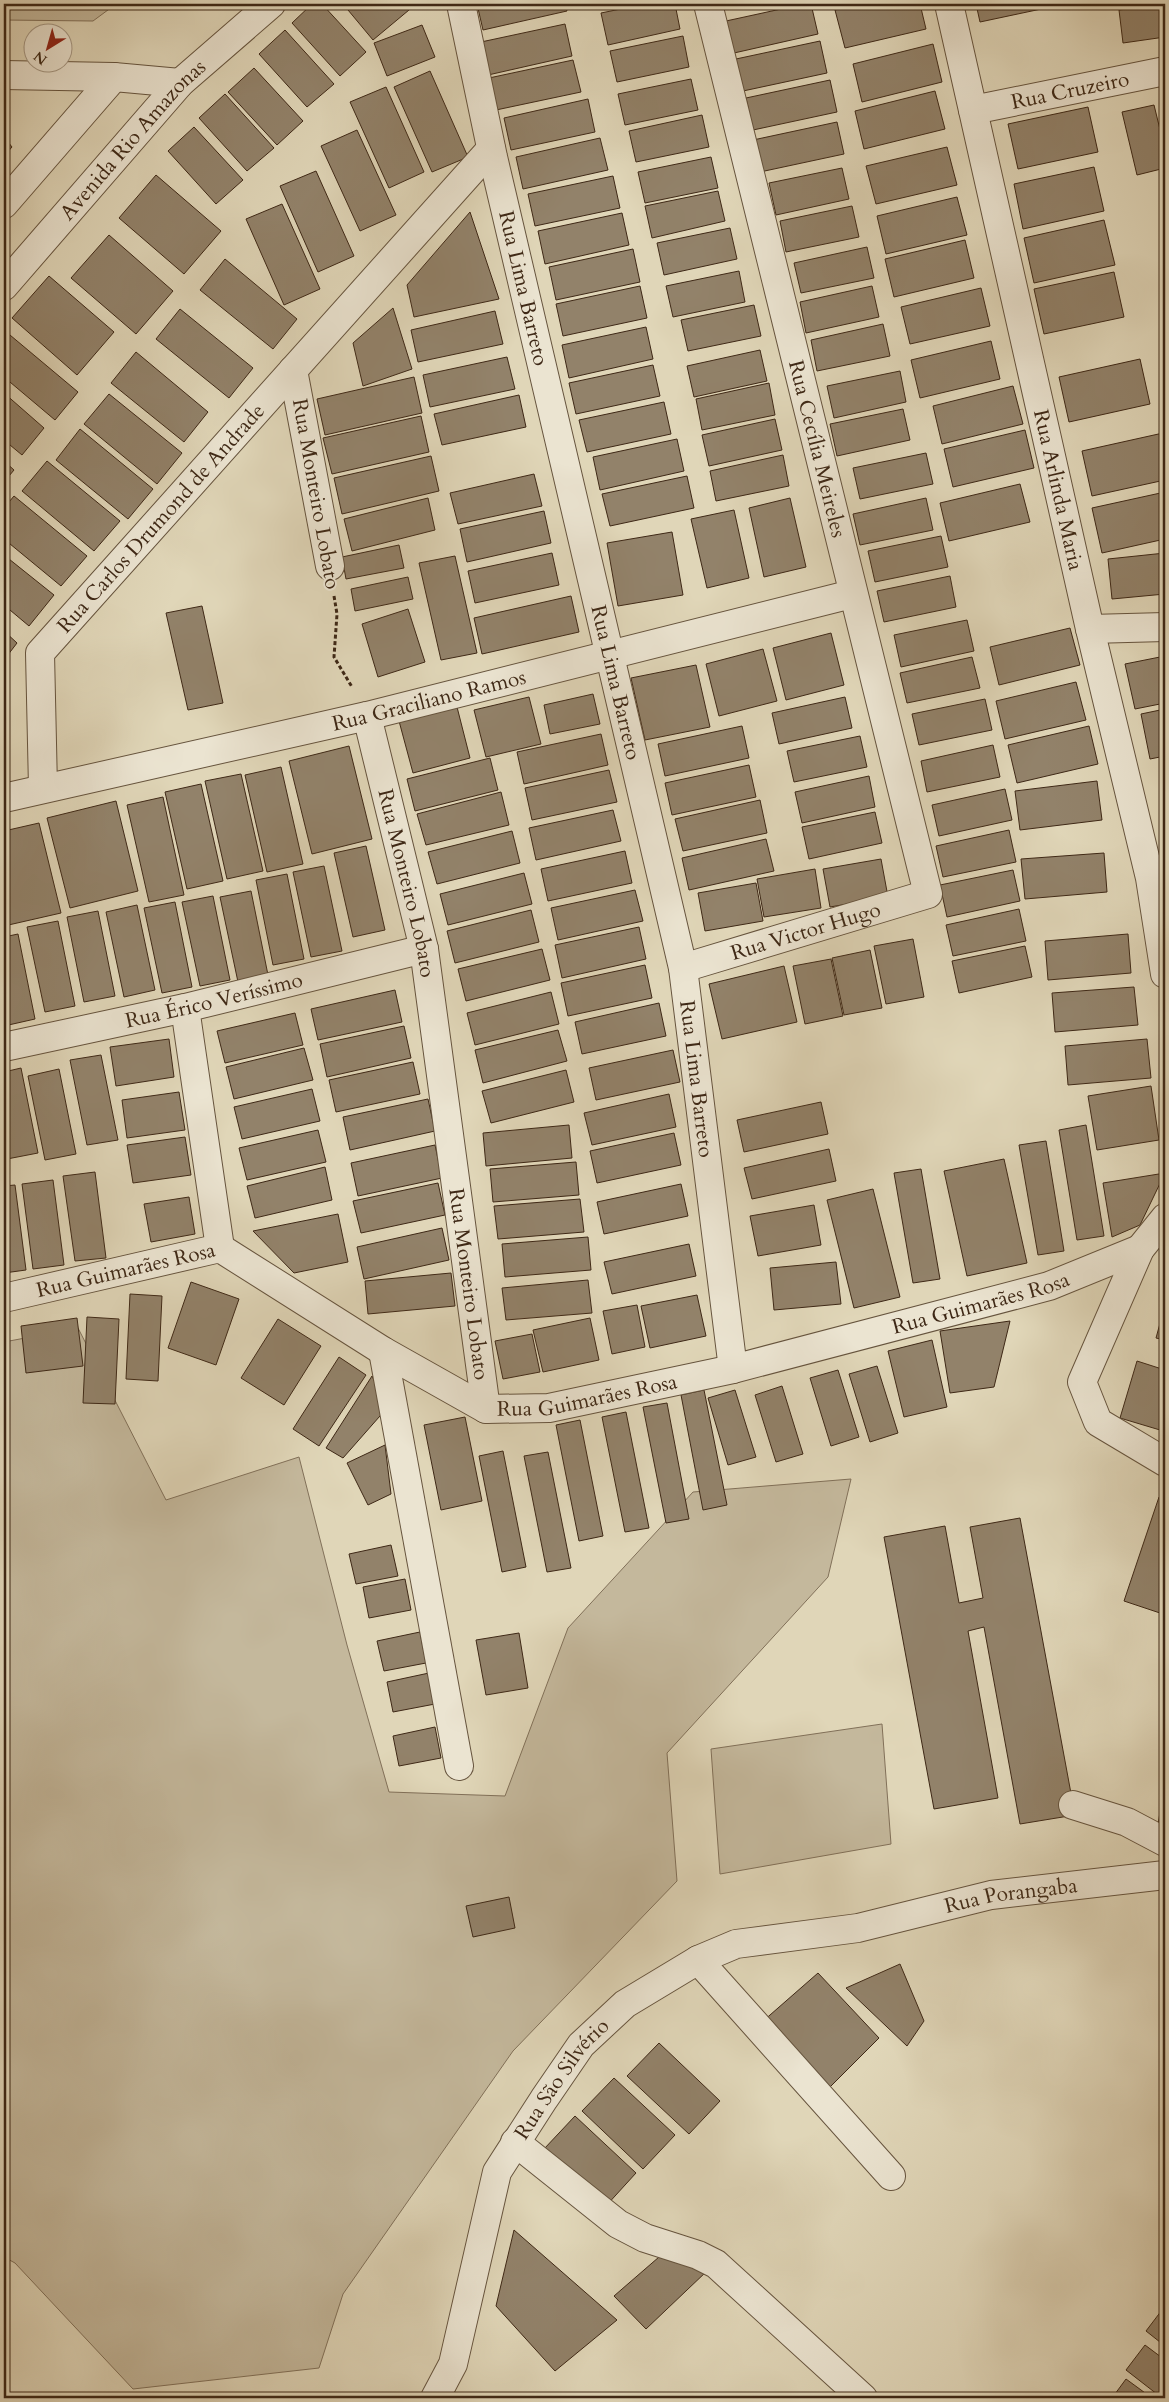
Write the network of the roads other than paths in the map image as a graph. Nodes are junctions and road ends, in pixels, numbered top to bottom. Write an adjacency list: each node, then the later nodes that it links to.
1 (271, 4): 8 (street, Avenida Rio Amazonas)
2 (461, 4): 10 (street, Rua Lima Barreto)
3 (708, 4): 15 (street, Rua Cecília Meireles)
4 (949, 4): 9 (street, Rua Arlinda Maria)
5 (1165, 71): 9 (street, Rua Cruzeiro)
6 (4, 75): 7 (street)
7 (114, 77): 8 (street); 11 (street)
8 (180, 83): 12 (street, Avenida Rio Amazonas)
9 (973, 110): 17 (street, Rua Arlinda Maria)
10 (491, 149): 13 (street, Rua Carlos Drumond de Andrade); 18 (street, Rua Lima Barreto)
11 (4, 204)
12 (4, 286)
13 (293, 370): 14 (street, Rua Monteiro Lobato); 20 (street, Rua Carlos Drumond de Andrade)
14 (330, 566)
15 (852, 594): 18 (street, Rua Graciliano Ramos); 23 (street, Rua Cecília Meireles)
16 (1165, 627): 17 (street)
17 (1090, 628): 22 (street, Rua Arlinda Maria)
18 (610, 654): 19 (street, Rua Graciliano Ramos); 25 (street, Rua Lima Barreto)
19 (367, 716): 20 (street, Rua Graciliano Ramos); 24 (street, Rua Monteiro Lobato)
20 (43, 788): 21 (street, Rua Graciliano Ramos)
21 (4, 798)
22 (1157, 878): 26 (street, Rua Arlinda Maria)
23 (928, 894): 25 (street, Rua Victor Hugo)
24 (424, 949): 27 (street, Rua Érico Veríssimo); 35 (street, Rua Monteiro Lobato)
25 (683, 968): 34 (street, Rua Lima Barreto)
26 (1165, 974)
27 (185, 1008): 28 (street, Rua Érico Veríssimo); 30 (street)
28 (4, 1047)
29 (1165, 1218): 31 (street)
30 (220, 1248): 32 (street, Rua Guimarães Rosa); 33 (street, Rua Guimarães Rosa)
31 (1140, 1250): 34 (street, Rua Guimarães Rosa); 36 (street)
32 (4, 1298)
33 (383, 1351): 35 (street, Rua Guimarães Rosa); 37 (street)
34 (733, 1369): 35 (street, Rua Guimarães Rosa)
35 (486, 1409)
36 (1165, 1462)
37 (459, 1766)
38 (1073, 1805): 39 (street)
39 (1165, 1842)
40 (1165, 1876): 41 (street, Rua Porangaba)
41 (858, 1928): 42 (street, Rua São Silvério)
42 (698, 1960): 43 (street, Rua São Silvério); 44 (street)
43 (515, 2142): 45 (street, Rua São Silvério); 46 (street)
44 (891, 2176)
45 (435, 2398)
46 (862, 2398)

